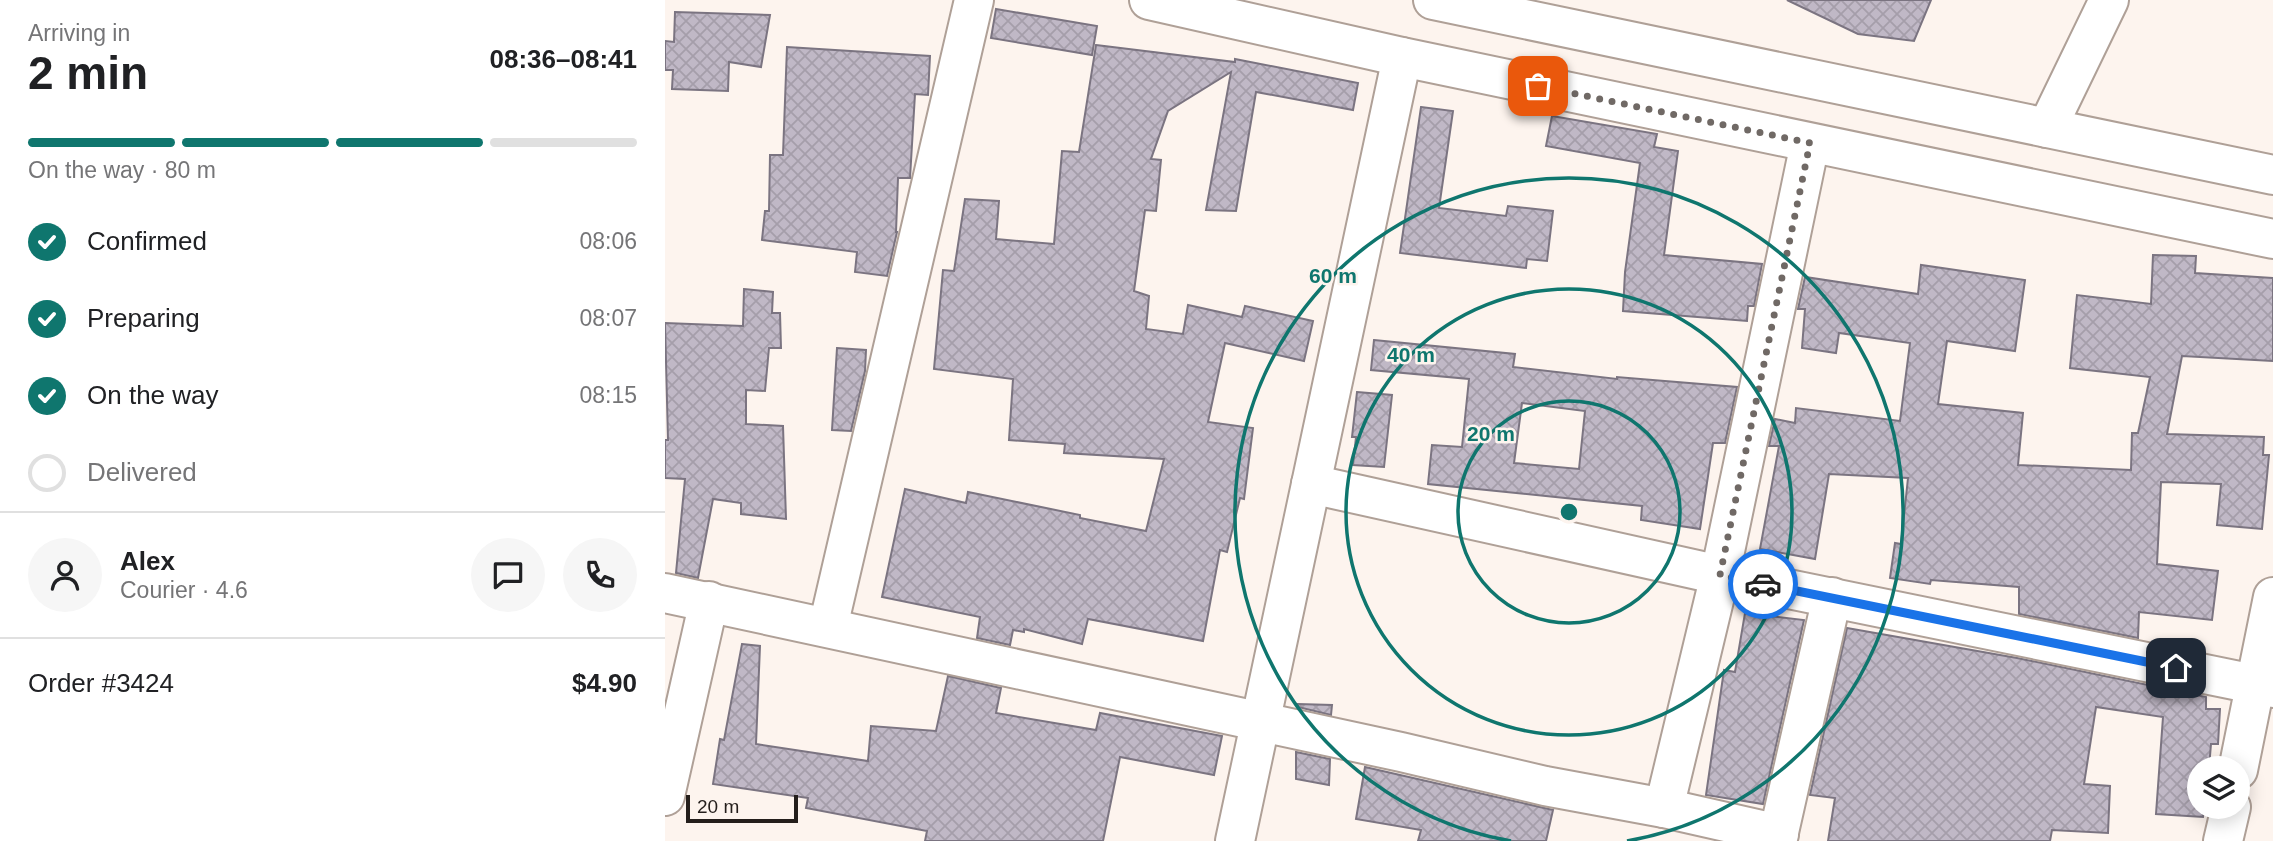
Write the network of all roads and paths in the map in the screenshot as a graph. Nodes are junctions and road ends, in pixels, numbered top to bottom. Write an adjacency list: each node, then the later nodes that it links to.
1 (974, 0): 16 (street)
2 (1149, 0): 5 (street)
3 (1433, 0): 6 (street)
4 (2109, 0): 6 (street)
5 (1402, 57): 7 (street); 10 (street)
6 (2047, 128): 8 (street)
7 (1810, 143): 9 (street); 11 (street)
8 (2273, 175)
9 (2273, 239)
10 (1311, 484): 11 (street); 18 (street)
11 (1720, 575): 13 (street); 21 (street)
12 (665, 593): 15 (street)
13 (1832, 597): 17 (street); 23 (street)
14 (2273, 597): 17 (street)
15 (709, 601): 16 (street); 20 (street)
16 (828, 627): 18 (street)
17 (2265, 686): 19 (street)
18 (1260, 722): 21 (street); 24 (street)
19 (2242, 756)
20 (665, 796)
21 (1664, 808): 23 (street)
22 (2228, 819): 25 (street)
23 (1778, 838)
24 (1235, 841)
25 (2223, 841)

